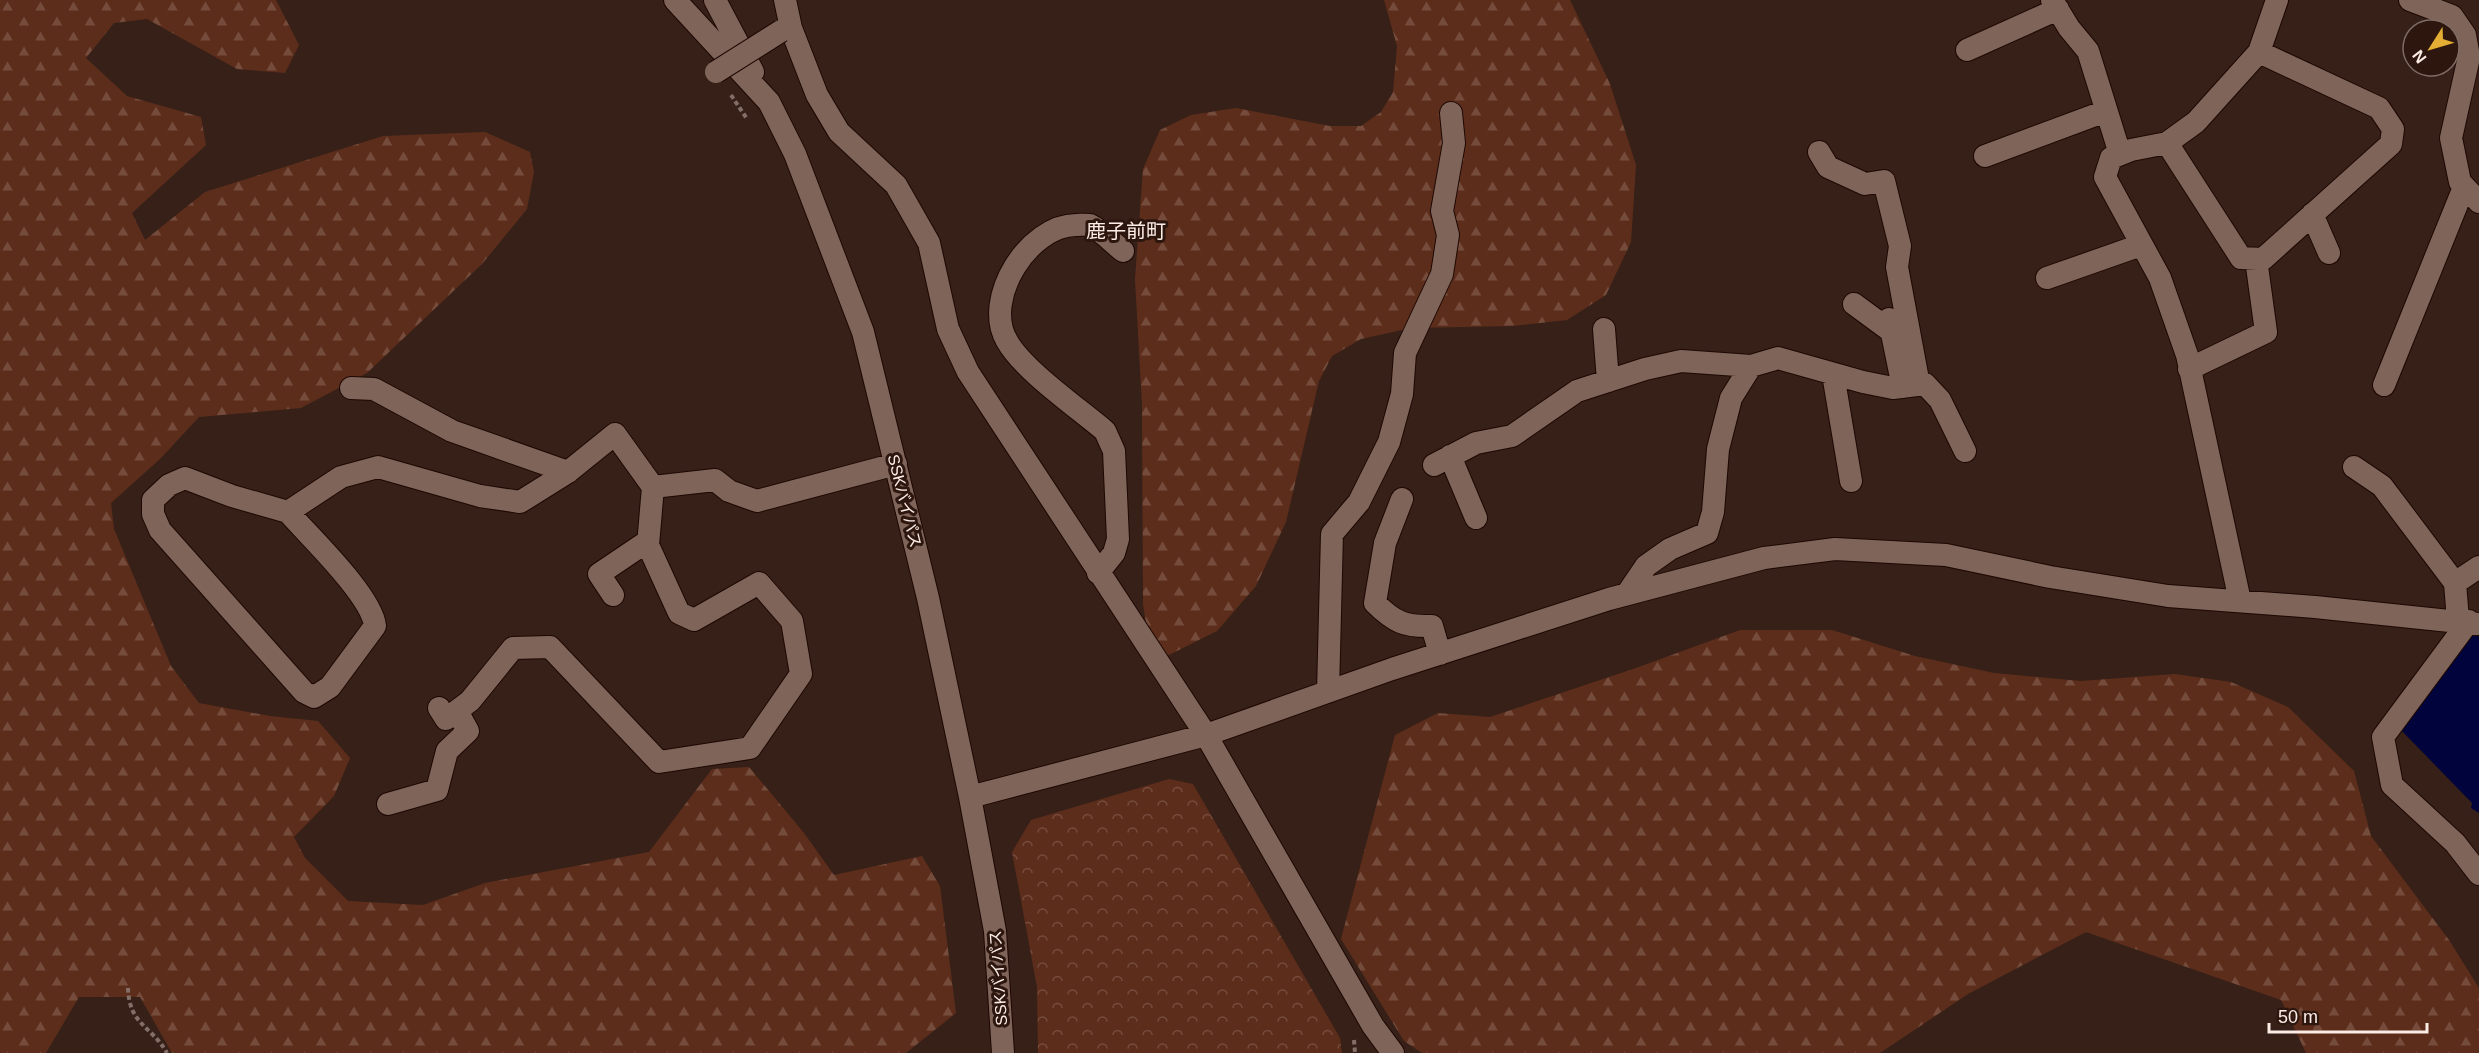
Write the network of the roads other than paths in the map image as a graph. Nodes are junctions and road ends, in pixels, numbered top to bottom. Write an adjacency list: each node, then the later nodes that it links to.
1 (675, 0): 11 (street, SSKバイパス)
2 (715, 0): 11 (street)
3 (784, 0): 7 (street)
4 (2277, 0): 9 (street)
5 (2410, 0): 18 (street)
6 (2055, 4): 8 (street); 12 (street)
7 (786, 29): 10 (street, bridge); 45 (street)
8 (1967, 50)
9 (2259, 52): 14 (street); 19 (street)
10 (716, 72)
11 (769, 102): 35 (street, SSKバイパス)
12 (2106, 111): 16 (street); 17 (street)
13 (1451, 113): 52 (street)
14 (2167, 143): 16 (street); 23 (street)
15 (1819, 152): 32 (street)
16 (2120, 154): 20 (street)
17 (1985, 156)
18 (2471, 194): 31 (street)
19 (2312, 214): 22 (street); 23 (street)
20 (2141, 245): 24 (street); 28 (street)
21 (1123, 250): 45 (street)
22 (2329, 253)
23 (2256, 259): 28 (street)
24 (2047, 278)
25 (1854, 304): 32 (street)
26 (1604, 329): 30 (street)
27 (1751, 366): 29 (street); 30 (street); 47 (street)
28 (2190, 369): 49 (street)
29 (1833, 374): 32 (street); 38 (street)
30 (1608, 381): 42 (street)
31 (2384, 385)
32 (1911, 386): 34 (street)
33 (351, 388): 37 (street)
34 (1965, 451)
35 (896, 464): 39 (street); 54 (street, SSKバイパス)
36 (2369, 469): 46 (street)
37 (568, 472): 39 (street); 41 (street)
38 (1851, 481)
39 (653, 487): 43 (street)
40 (1402, 499): 51 (street)
41 (288, 512): 41 (street)
42 (1476, 518)
43 (648, 541): 48 (street); 55 (street)
44 (2479, 567): 46 (street)
45 (1098, 573): 53 (street)
46 (2456, 583): 50 (street)
47 (1627, 594): 49 (street); 51 (street)
48 (613, 595)
49 (2240, 601): 50 (street)
50 (2469, 622): 56 (street)
51 (1440, 654): 52 (street)
52 (1328, 692): 53 (street)
53 (1206, 735): 54 (street); 58 (street)
54 (970, 797): 57 (street, SSKバイパス)
55 (388, 804)
56 (2479, 874)
57 (1003, 1053)
58 (1393, 1053)

